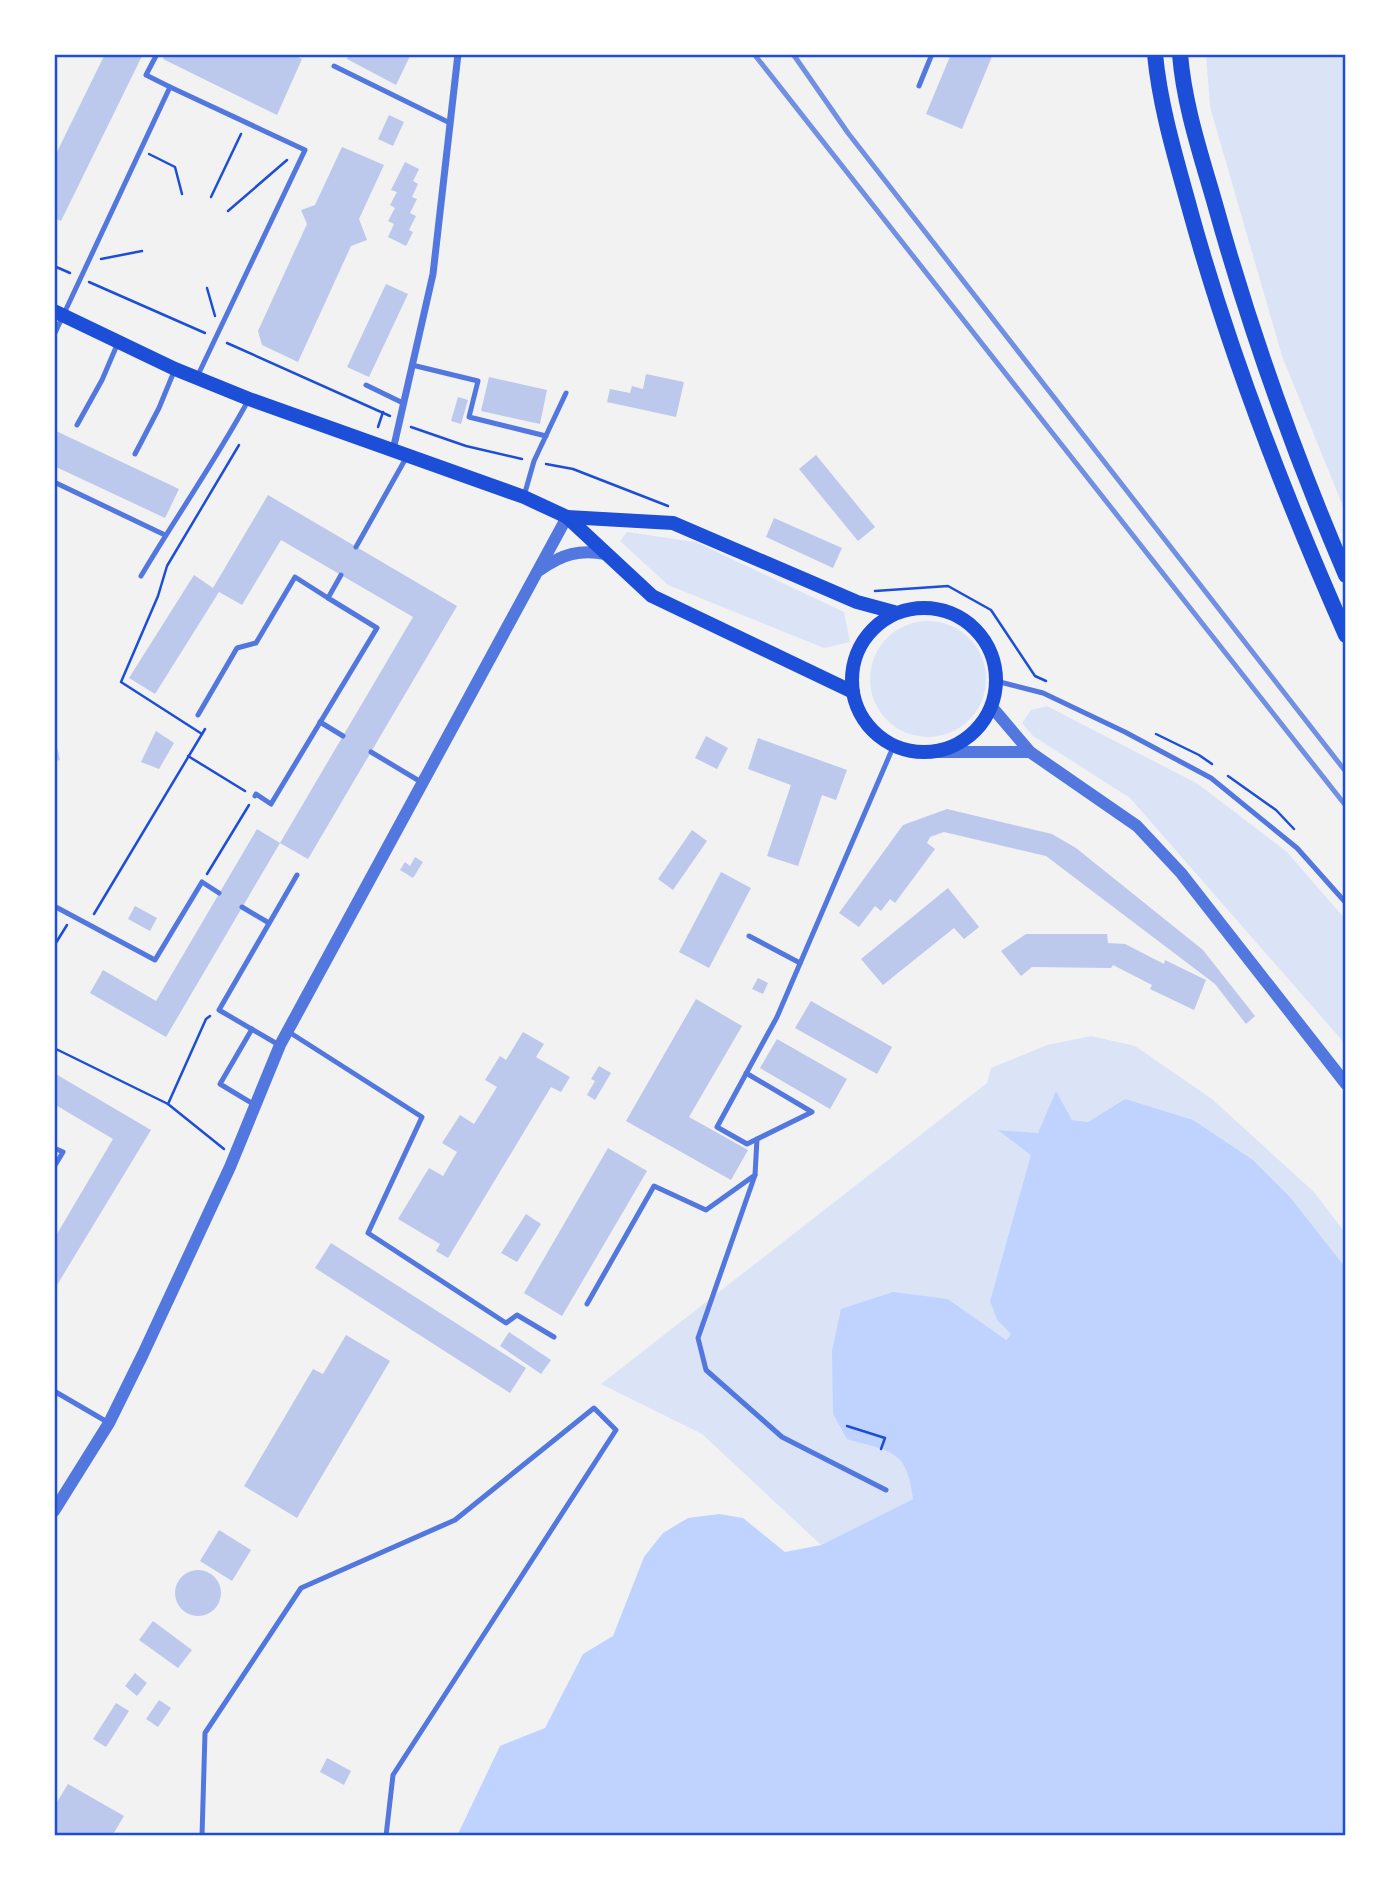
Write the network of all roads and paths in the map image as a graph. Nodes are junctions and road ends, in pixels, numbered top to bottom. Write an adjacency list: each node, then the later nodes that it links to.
1 (157, 54): 8 (lane)
2 (458, 54): 10 (street)
3 (932, 54): 7 (lane)
4 (1155, 54): 48 (main road)
5 (1180, 54): 44 (main road)
6 (334, 66): 10 (lane)
7 (919, 86)
8 (170, 87): 9 (lane); 12 (lane)
9 (246, 122): 11 (lane); 14 (path)
10 (450, 123): 23 (street)
11 (301, 148): 15 (path); 20 (lane)
12 (140, 150): 13 (path); 17 (lane)
13 (182, 194)
14 (211, 197)
15 (228, 211)
16 (142, 251): 17 (path)
17 (88, 261): 19 (lane)
18 (207, 288): 20 (path)
19 (58, 313): 21 (lane); 22 (main road)
20 (219, 332): 25 (lane)
21 (54, 335)
22 (118, 342): 24 (main road); 30 (lane)
23 (412, 365): 29 (street); 31 (lane)
24 (175, 369): 25 (main road); 34 (lane)
25 (197, 378): 28 (main road)
26 (366, 385): 29 (lane)
27 (566, 393): 31 (lane)
28 (249, 399): 33 (main road); 39 (lane)
29 (403, 403): 33 (street)
30 (77, 425)
31 (546, 436): 37 (lane)
32 (239, 446): 55 (path)
33 (393, 450): 35 (main road)
34 (135, 454)
35 (407, 455): 37 (main road); 40 (lane)
36 (54, 482): 39 (lane)
37 (524, 497): 38 (main road)
38 (567, 517): 41 (main road); 42 (street); 47 (main road)
39 (165, 535): 45 (lane)
40 (356, 547)
41 (607, 554): 42 (street); 50 (main road)
42 (537, 572): 62 (street)
43 (341, 575): 46 (lane)
44 (1346, 575)
45 (141, 576)
46 (328, 598): 52 (lane); 53 (lane)
47 (894, 612): 49 (main road); 50 (main road)
48 (1346, 635)
49 (996, 681): 51 (main road); 67 (lane)
50 (853, 692): 57 (main road)
51 (991, 706): 58 (street); 60 (main road)
52 (198, 715)
53 (320, 722): 56 (lane); 63 (lane)
54 (205, 729): 55 (path)
55 (202, 734): 61 (path)
56 (343, 736)
57 (894, 744): 60 (main road); 75 (lane)
58 (1030, 751): 60 (street); 82 (street)
59 (371, 752): 62 (lane)
60 (923, 752)
61 (188, 757): 63 (path); 71 (path)
62 (422, 782): 78 (street)
63 (253, 795): 65 (path)
64 (297, 875): 72 (lane)
65 (202, 882): 66 (lane); 71 (lane)
66 (219, 893)
67 (1346, 903)
68 (54, 906): 70 (lane)
69 (242, 907): 72 (lane)
70 (72, 915): 71 (lane); 74 (path)
71 (89, 923)
72 (269, 923): 76 (lane)
73 (749, 936): 75 (lane)
74 (54, 946)
75 (800, 963): 81 (lane)
76 (219, 1010): 77 (lane); 83 (path)
77 (252, 1029): 79 (lane); 84 (lane)
78 (288, 1031): 79 (street); 91 (lane)
79 (280, 1045): 84 (street)
80 (54, 1048): 83 (path)
81 (746, 1073): 85 (lane); 85 (lane)
82 (1346, 1084)
83 (168, 1104): 87 (path)
84 (255, 1105): 87 (street)
85 (757, 1139): 89 (lane)
86 (54, 1148): 88 (lane)
87 (234, 1157): 93 (street)
88 (54, 1167)
89 (755, 1175): 90 (lane); 96 (lane)
90 (587, 1304)
91 (554, 1337)
92 (54, 1391): 93 (lane)
93 (109, 1423): 97 (street)
94 (847, 1426): 95 (path)
95 (881, 1449)
96 (886, 1490)
97 (54, 1511)
98 (202, 1836): 99 (lane)
99 (386, 1836)

